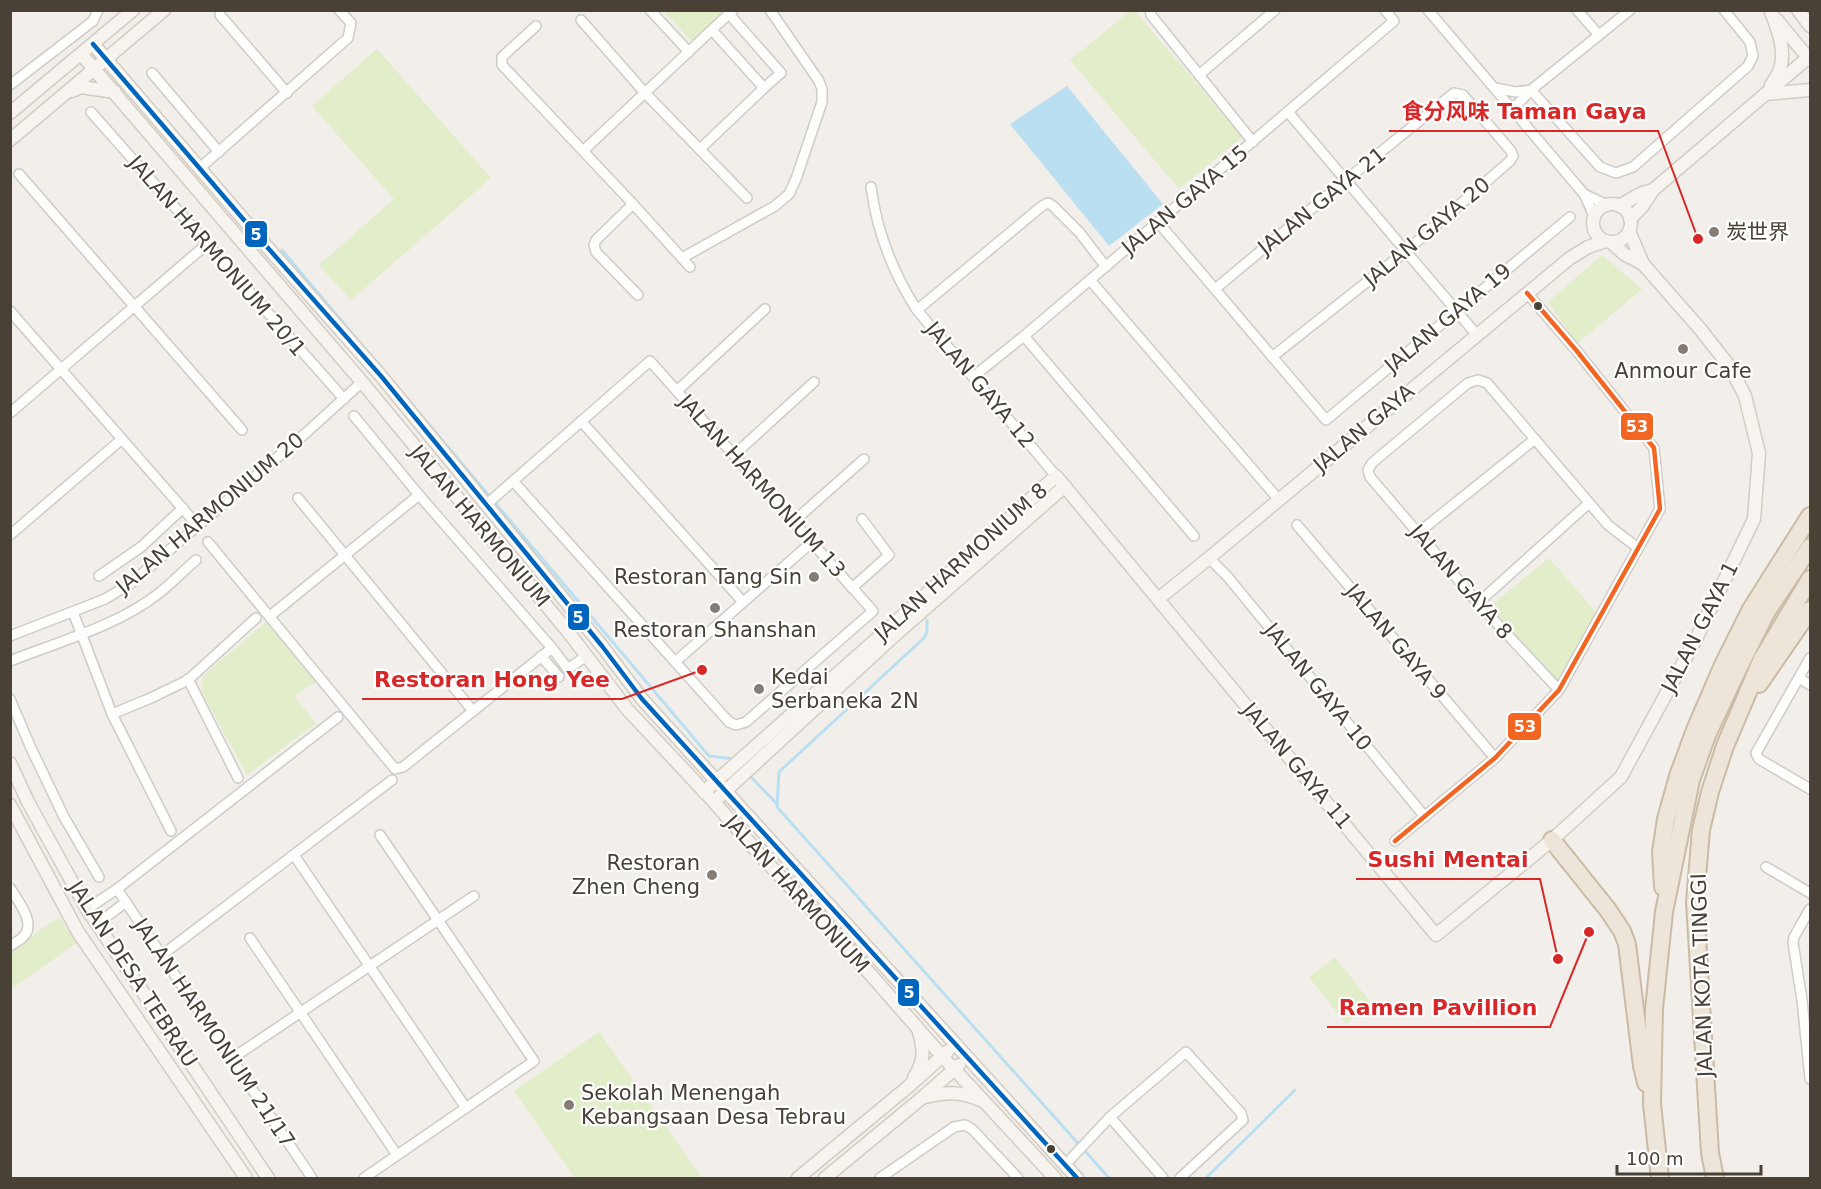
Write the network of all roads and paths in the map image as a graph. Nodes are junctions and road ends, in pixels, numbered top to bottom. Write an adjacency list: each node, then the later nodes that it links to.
1 (98, 10): 33 (street)
2 (133, 10): 24 (main road)
3 (164, 10): 23 (main road)
4 (339, 10): 40 (street)
5 (650, 10): 25 (street)
6 (1150, 10): 31 (street)
7 (1275, 10): 31 (street)
8 (1385, 10): 46 (street, JALAN GAYA 15)
9 (1428, 10): 35 (street)
10 (1577, 10): 22 (street)
11 (1630, 10): 22 (street)
12 (1724, 10): 36 (street)
13 (1798, 10): 20 (main road)
14 (1770, 11): 27 (main road); 43 (main road)
15 (731, 12): 21 (street); 34 (street)
16 (770, 12): 69 (street)
17 (220, 15): 40 (street)
18 (581, 20): 41 (street)
19 (536, 26): 51 (street)
20 (1810, 26)
21 (712, 30): 25 (street); 34 (street)
22 (1599, 35): 36 (street)
23 (130, 40): 28 (main road); 32 (main road)
24 (93, 45): 26 (main road); 28 (main road, JALAN HARMONIUM)
25 (689, 52): 41 (street)
26 (81, 54): 29 (main road, JALAN HARMONIUM); 47 (main road)
27 (1810, 58): 43 (main road)
28 (107, 60): 29 (main road); 32 (main road, JALAN HARMONIUM)
29 (96, 70): 38 (main road, JALAN HARMONIUM); 39 (main road)
30 (152, 73): 52 (street)
31 (1199, 75): 49 (street)
32 (125, 81): 53 (main road, JALAN HARMONIUM)
33 (10, 85)
34 (764, 88): 50 (street)
35 (1494, 88): 36 (street); 44 (street)
36 (1531, 90): 44 (street)
37 (1810, 90): 43 (main road)
38 (115, 92): 39 (main road); 88 (main road, JALAN HARMONIUM)
39 (68, 93): 48 (main road)
40 (287, 93): 52 (street)
41 (645, 93): 50 (street); 51 (street)
42 (1460, 93): 55 (street, JALAN GAYA 21); 68 (street, JALAN GAYA 20)
43 (1765, 94): 57 (main road)
44 (1513, 109): 58 (street)
45 (91, 112): 67 (street, JALAN HARMONIUM 20/1)
46 (1288, 112): 49 (street, JALAN GAYA 15); 55 (street)
47 (10, 114)
48 (10, 140)
49 (1253, 142): 64 (street, JALAN GAYA 15)
50 (700, 149): 59 (street)
51 (583, 151): 60 (street)
52 (219, 152): 53 (street)
53 (200, 168): 107 (main road, JALAN HARMONIUM)
54 (19, 174): 78 (street)
55 (1346, 180): 68 (street); 75 (street, JALAN GAYA 21)
56 (871, 188): 80 (street, JALAN GAYA 12)
57 (1653, 190): 61 (main road); 65 (main road)
58 (1584, 194): 61 (street); 63 (street)
59 (747, 198)
60 (633, 204): 69 (street); 77 (street)
61 (1613, 205): 63 (main road); 65 (main road)
62 (1570, 217): 82 (street, JALAN GAYA 19)
63 (1594, 221): 66 (main road); 70 (main road, JALAN GAYA)
64 (1158, 222): 73 (street, JALAN GAYA 15); 75 (street)
65 (1630, 225): 66 (main road); 71 (main road, JALAN GAYA 1)
66 (1608, 241): 70 (main road, JALAN GAYA); 71 (main road, JALAN GAYA 1)
67 (207, 244): 78 (street); 91 (street, JALAN HARMONIUM 20/1)
68 (1406, 251): 82 (street); 85 (street, JALAN GAYA 20)
69 (682, 258): 72 (street)
70 (1570, 258): 76 (main road, JALAN GAYA)
71 (1643, 264): 166 (main road, JALAN GAYA 1)
72 (690, 267)
73 (1106, 267): 74 (street, JALAN GAYA 15); 80 (street)
74 (1090, 280): 84 (street, JALAN GAYA 15); 105 (street)
75 (1215, 289): 85 (street)
76 (1527, 293): 83 (main road, JALAN GAYA); 120 (street)
77 (638, 295)
78 (134, 306): 86 (street); 95 (street)
79 (765, 309): 90 (street)
80 (917, 310): 87 (street, JALAN GAYA 12)
81 (10, 311): 86 (street)
82 (1457, 311): 83 (street); 85 (street, JALAN GAYA 19)
83 (1476, 334): 105 (main road, JALAN GAYA)
84 (1024, 336): 87 (street, JALAN GAYA 15); 116 (street)
85 (1272, 357)
86 (61, 369): 92 (street); 96 (street)
87 (974, 376): 100 (street, JALAN GAYA 12)
88 (362, 382): 91 (street, JALAN HARMONIUM 20); 137 (main road, JALAN HARMONIUM)
89 (813, 382): 98 (street)
90 (678, 391): 94 (street, JALAN HARMONIUM 13); 98 (street, JALAN HARMONIUM 13)
91 (344, 399): 113 (street, JALAN HARMONIUM 20)
92 (10, 413)
93 (354, 416): 103 (street)
94 (581, 421): 101 (street); 128 (street)
95 (242, 430)
96 (122, 439): 108 (street); 115 (street)
97 (1534, 439): 106 (street); 114 (street); 114 (street, JALAN GAYA 8)
98 (734, 455): 111 (street, JALAN HARMONIUM 13)
99 (864, 459): 111 (street)
100 (1056, 476): 102 (main road, JALAN GAYA 12); 154 (main road, JALAN HARMONIUM 8)
101 (513, 481): 107 (street); 141 (street)
102 (1065, 486): 127 (main road, JALAN GAYA 12); 154 (main road, JALAN HARMONIUM 8)
103 (419, 495): 121 (street); 136 (street)
104 (298, 498): 121 (street)
105 (1279, 500): 122 (main road, JALAN GAYA)
106 (1589, 503): 120 (street); 129 (street)
107 (487, 504): 157 (main road, JALAN HARMONIUM)
108 (183, 508): 113 (street); 124 (street)
109 (1810, 516): 178 (highway)
110 (862, 519): 126 (street)
111 (793, 522): 118 (street, JALAN HARMONIUM 13)
112 (1297, 525): 152 (street, JALAN GAYA 9)
113 (198, 526): 131 (street, JALAN HARMONIUM 20)
114 (1418, 533): 129 (street, JALAN GAYA 8)
115 (10, 535)
116 (1194, 536)
117 (208, 542): 132 (street)
118 (812, 542): 126 (street, JALAN HARMONIUM 13); 128 (street)
119 (1810, 547): 178 (highway, JALAN KOTA TINGGI)
120 (1638, 548): 146 (street)
121 (345, 555): 132 (street); 149 (street)
122 (1209, 558): 127 (main road, JALAN GAYA); 163 (street, JALAN GAYA 10)
123 (196, 560): 134 (street)
124 (99, 576)
125 (1810, 579): 148 (highway, JALAN KOTA TINGGI)
126 (852, 588): 141 (street, JALAN HARMONIUM 13)
127 (1158, 599): 181 (main road, JALAN GAYA 11)
128 (743, 602): 141 (street)
129 (1478, 603): 146 (street, JALAN GAYA 8)
130 (1810, 610): 148 (highway)
131 (73, 612): 134 (street); 135 (street, JALAN HARMONIUM 20)
132 (270, 616): 149 (street)
133 (256, 618): 144 (street)
134 (82, 635): 140 (street); 150 (street)
135 (10, 636)
136 (552, 648): 138 (street); 142 (street)
137 (586, 656): 142 (street); 160 (main road, JALAN HARMONIUM)
138 (541, 657): 142 (street); 149 (street)
139 (1810, 658): 143 (street)
140 (10, 661)
141 (675, 662)
142 (568, 669)
143 (1799, 678): 145 (street); 158 (street)
144 (188, 679): 150 (street); 155 (street)
145 (1810, 685)
146 (1559, 690): 152 (street)
147 (10, 699): 170 (street)
148 (1744, 703): 216 (highway, JALAN KOTA TINGGI)
149 (473, 711)
150 (112, 714): 164 (street)
151 (338, 717): 172 (street)
152 (1495, 758): 163 (street)
153 (10, 763): 176 (main road, JALAN DESA TEBRAU)
154 (742, 767): 157 (main road, JALAN HARMONIUM 8); 159 (main road, JALAN HARMONIUM 8)
155 (238, 778)
156 (392, 780): 168 (street)
157 (717, 780): 159 (main road, JALAN HARMONIUM); 160 (main road, JALAN HARMONIUM 8)
158 (1810, 789)
159 (726, 790): 161 (main road, JALAN HARMONIUM 8); 189 (main road, JALAN HARMONIUM)
160 (704, 792): 161 (main road, JALAN HARMONIUM)
161 (714, 802): 188 (main road, JALAN HARMONIUM)
162 (10, 805): 203 (main road, JALAN DESA TEBRAU)
163 (1425, 817): 167 (street)
164 (171, 831)
165 (380, 835): 179 (street)
166 (1552, 840): 181 (main road, JALAN GAYA 1); 198 (highway)
167 (1395, 841)
168 (294, 855): 184 (street); 185 (street)
169 (1766, 867): 173 (street)
170 (99, 878)
171 (10, 888): 183 (street)
172 (117, 888): 175 (street, JALAN HARMONIUM 21/17); 176 (street)
173 (1810, 894)
174 (474, 896): 179 (street)
175 (126, 902): 180 (street); 184 (street, JALAN HARMONIUM 21/17)
176 (87, 909): 180 (main road, JALAN DESA TEBRAU)
177 (1810, 909): 186 (street)
178 (1664, 912): 198 (highway, JALAN KOTA TINGGI)
179 (438, 920): 185 (street); 199 (street)
180 (97, 924): 204 (main road, JALAN DESA TEBRAU)
181 (1436, 935)
182 (250, 938): 187 (street)
183 (10, 946)
184 (162, 955): 192 (street, JALAN HARMONIUM 21/17)
185 (369, 966): 187 (street); 199 (street)
186 (1806, 1002): 194 (street)
187 (300, 1012): 192 (street); 201 (street)
188 (918, 1029): 190 (main road, JALAN HARMONIUM); 195 (main road)
189 (955, 1045): 190 (main road); 191 (main road, JALAN HARMONIUM)
190 (942, 1056): 193 (main road, JALAN HARMONIUM); 195 (main road)
191 (966, 1058): 193 (main road); 202 (main road, JALAN HARMONIUM)
192 (231, 1059): 205 (street, JALAN HARMONIUM 21/17)
193 (954, 1069): 196 (main road); 197 (main road, JALAN HARMONIUM)
194 (1810, 1078)
195 (909, 1086): 207 (main road)
196 (923, 1097): 197 (main road); 208 (main road)
197 (984, 1102): 211 (main road, JALAN HARMONIUM)
198 (1652, 1104): 215 (highway, JALAN KOTA TINGGI)
199 (466, 1108): 201 (street)
200 (1110, 1118): 202 (street); 213 (street); 214 (street)
201 (397, 1155): 206 (street)
202 (1065, 1166): 212 (main road, JALAN HARMONIUM)
203 (246, 1179)
204 (268, 1179)
205 (312, 1179)
206 (364, 1179)
207 (798, 1179)
208 (825, 1179)
209 (880, 1179): 210 (street)
210 (1018, 1179)
211 (1056, 1179)
212 (1077, 1179)
213 (1163, 1179)
214 (1180, 1179)
215 (1660, 1179)
216 (1715, 1179)

